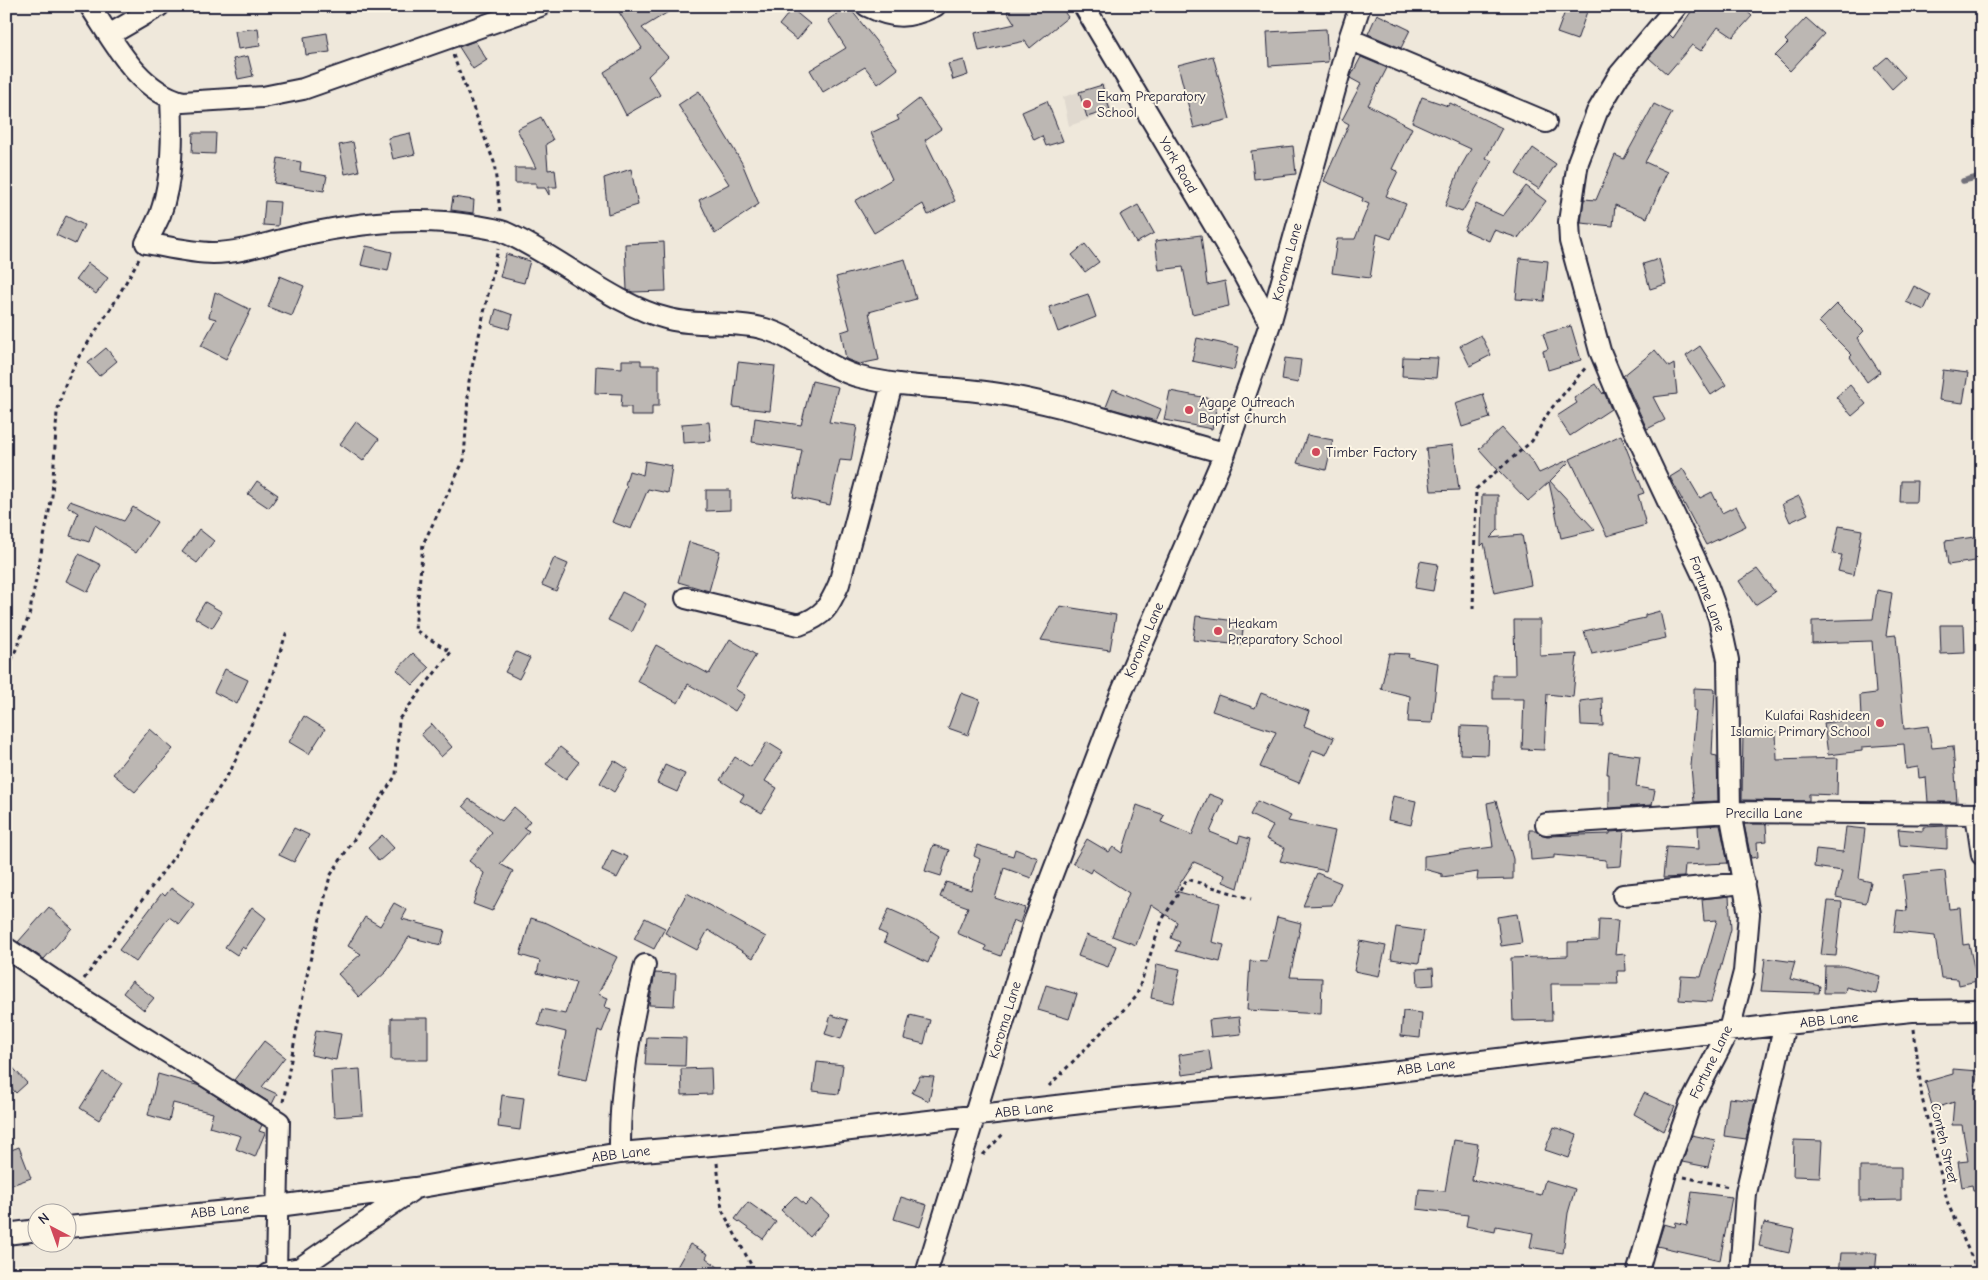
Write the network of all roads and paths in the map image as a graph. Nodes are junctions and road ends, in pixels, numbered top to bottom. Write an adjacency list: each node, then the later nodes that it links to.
1 (90, 6): 9 (street)
2 (159, 6): 9 (street)
3 (540, 6): 10 (street)
4 (867, 6): 5 (street)
5 (935, 6)
6 (1084, 6): 16 (street, York Road)
7 (1360, 6): 11 (street, Koroma Lane)
8 (1677, 6): 17 (street, Fortune Lane)
9 (109, 35): 12 (street)
10 (447, 37): 12 (street); 14 (path)
11 (1349, 39): 13 (street); 16 (street, Koroma Lane)
12 (171, 99): 15 (street)
13 (1546, 122)
14 (502, 231): 15 (street); 18 (street); 40 (path)
15 (146, 243): 23 (path)
16 (1270, 324): 19 (street, Koroma Lane)
17 (1600, 351): 21 (path); 24 (street, Fortune Lane)
18 (892, 384): 19 (street); 20 (street)
19 (1225, 453): 39 (street, Koroma Lane)
20 (686, 598)
21 (1473, 609)
22 (287, 631): 33 (path)
23 (6, 676)
24 (1730, 812): 25 (street, Precilla Lane); 26 (street, Precilla Lane); 28 (street, Fortune Lane)
25 (1979, 814): 27 (street)
26 (1546, 824)
27 (1982, 855)
28 (1744, 883): 29 (street); 37 (street, Fortune Lane)
29 (1623, 894)
30 (1251, 899): 38 (path)
31 (6, 948): 33 (street)
32 (645, 965): 42 (street)
33 (73, 993): 40 (street)
34 (1982, 1010): 35 (street, ABB Lane)
35 (1912, 1011): 36 (street, ABB Lane); 57 (path, Conteh Street)
36 (1784, 1024): 37 (street, ABB Lane); 46 (street)
37 (1729, 1030): 38 (street, ABB Lane); 44 (street, Fortune Lane)
38 (1027, 1110): 39 (street, ABB Lane); 43 (path)
39 (976, 1115): 41 (street, ABB Lane); 54 (street, Koroma Lane)
40 (279, 1122): 47 (street)
41 (716, 1145): 42 (street, ABB Lane); 53 (path)
42 (620, 1153): 45 (street, ABB Lane)
43 (979, 1159)
44 (1666, 1173): 46 (path); 55 (street, Fortune Lane)
45 (415, 1188): 47 (street, ABB Lane); 51 (street)
46 (1746, 1193): 56 (street)
47 (278, 1206): 48 (street, ABB Lane); 52 (street)
48 (78, 1226)
49 (28, 1231): 50 (street)
50 (6, 1234)
51 (300, 1271): 52 (street)
52 (272, 1272)
53 (756, 1274)
54 (926, 1274)
55 (1636, 1274)
56 (1740, 1274)
57 (1979, 1274)

